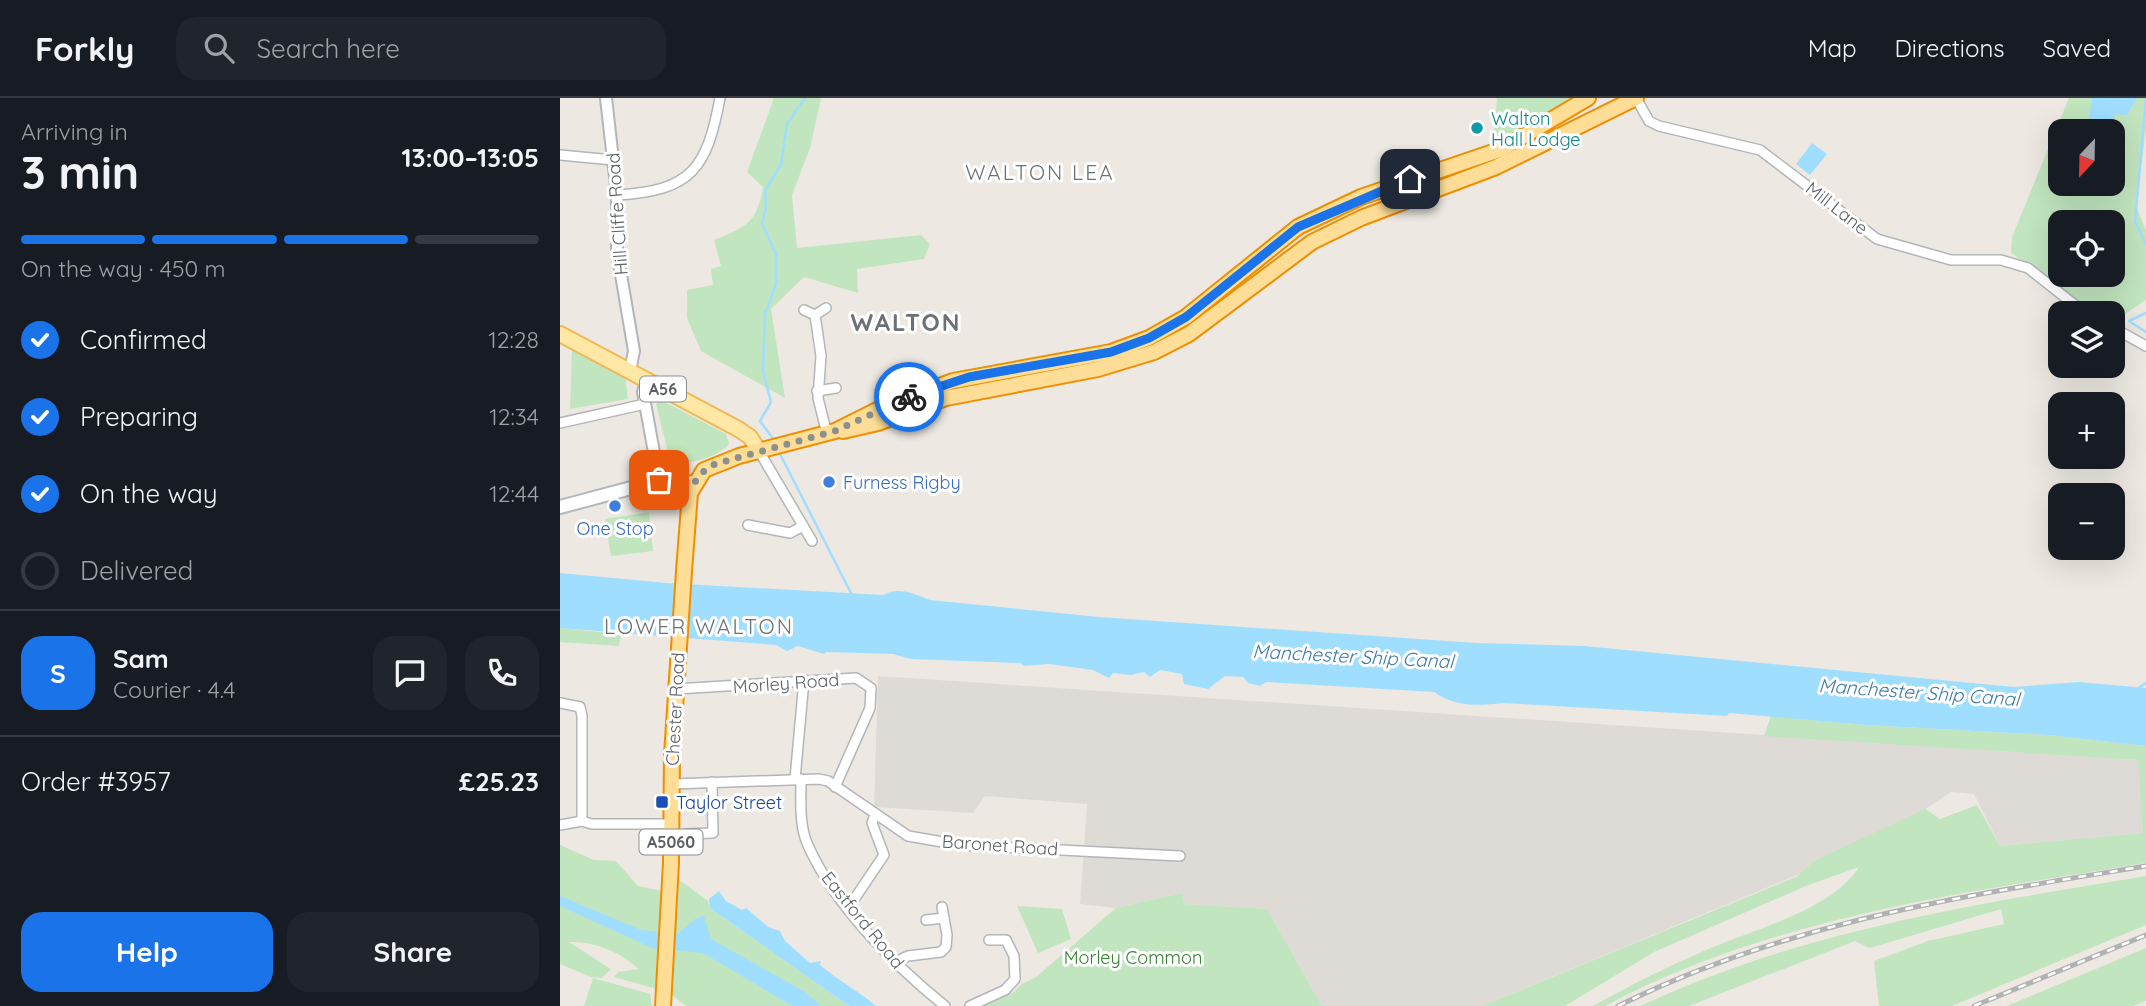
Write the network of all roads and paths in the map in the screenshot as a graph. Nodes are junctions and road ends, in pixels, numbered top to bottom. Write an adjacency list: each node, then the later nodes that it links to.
1 (606, 98): 6 (street, Hill Cliffe Road)
2 (720, 98): 7 (street)
3 (1588, 98): 21 (highway)
4 (1636, 98): 8 (street, Mill Lane); 21 (highway)
5 (560, 155): 6 (street)
6 (613, 160): 7 (street, Hill Cliffe Road)
7 (617, 195): 15 (street, Hill Cliffe Road)
8 (2070, 301)
9 (826, 307): 11 (street)
10 (804, 310): 11 (street)
11 (815, 315): 18 (street)
12 (560, 334): 15 (main road, A56)
13 (2125, 334): 14 (street)
14 (2146, 345)
15 (630, 371): 16 (main road, A56)
16 (646, 380): 19 (street); 22 (main road, A56)
17 (836, 388): 18 (street)
18 (817, 391): 21 (street)
19 (645, 404): 20 (street); 23 (street)
20 (560, 424)
21 (831, 433): 22 (highway)
22 (762, 450): 24 (highway); 27 (street)
23 (659, 480): 24 (main road); 25 (main road)
24 (694, 483): 30 (highway, Chester Road / A5060)
25 (560, 507)
26 (748, 525): 27 (street)
27 (803, 526): 28 (street)
28 (812, 541)
29 (804, 681): 30 (street, Morley Road); 32 (street, Eastford Road); 35 (street, Morley Road)
30 (676, 683): 34 (highway, Chester Road / A5060)
31 (560, 702): 37 (street)
32 (798, 779): 33 (street); 35 (street); 42 (street, Eastford Road)
33 (712, 782): 34 (street); 40 (street)
34 (672, 784): 38 (highway, Chester Road / A5060)
35 (835, 787): 36 (street, Baronet Road)
36 (875, 815): 41 (street, Baronet Road); 42 (street)
37 (582, 821): 38 (street); 39 (street)
38 (671, 824): 48 (highway, Chester Road / A5060)
39 (560, 825)
40 (686, 834)
41 (1180, 856)
42 (849, 907): 47 (street, Eastford Road)
43 (942, 907): 44 (street)
44 (944, 918): 45 (street); 47 (street)
45 (926, 920)
46 (989, 940): 50 (street)
47 (895, 962): 49 (street, Eastford Road)
48 (663, 1006)
49 (945, 1006)
50 (970, 1006)

